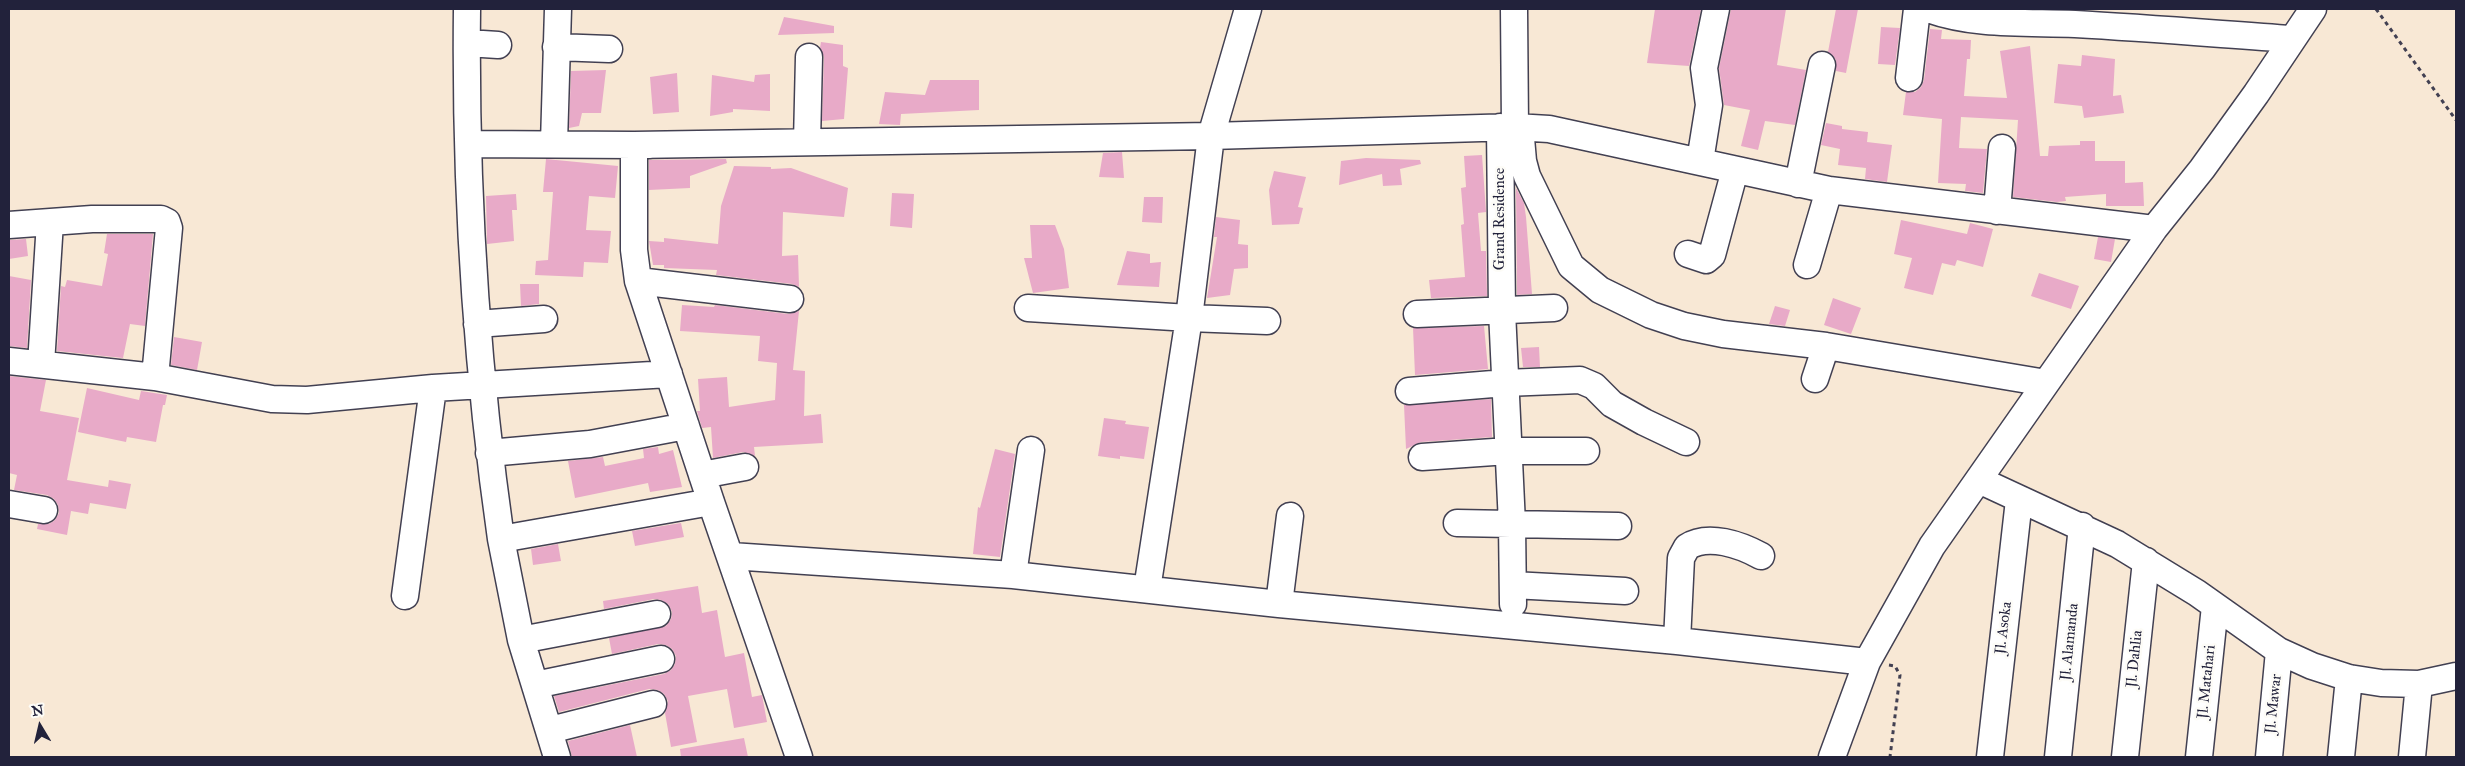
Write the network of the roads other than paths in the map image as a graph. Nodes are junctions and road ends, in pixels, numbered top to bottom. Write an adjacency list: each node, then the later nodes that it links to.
1 (467, 9): 10 (street)
2 (558, 9): 12 (street)
3 (1248, 9): 18 (street)
4 (1514, 9): 17 (street)
5 (1716, 9): 24 (street)
6 (1918, 9): 16 (street)
7 (1928, 9): 9 (street)
8 (2313, 9): 9 (street)
9 (2292, 39): 31 (street)
10 (467, 42): 11 (street); 21 (street)
11 (498, 46)
12 (556, 47): 13 (street); 20 (street)
13 (608, 48)
14 (810, 57): 19 (street)
15 (1822, 65): 26 (street)
16 (1909, 78)
17 (1512, 127): 18 (street); 24 (street); 38 (street, Grand Residence); 44 (street)
18 (1211, 136): 19 (street); 40 (street)
19 (807, 142): 22 (street)
20 (554, 143): 21 (street); 22 (street)
21 (470, 144): 43 (street)
22 (634, 145): 34 (street)
23 (2002, 148): 28 (street)
24 (1700, 160): 25 (street)
25 (1735, 170): 26 (street); 32 (street)
26 (1798, 184): 27 (street)
27 (1830, 190): 28 (street); 33 (street)
28 (1997, 211): 31 (street)
29 (50, 222): 30 (street); 46 (street); 48 (street)
30 (9, 225)
31 (2154, 229): 51 (street)
32 (1688, 254)
33 (1806, 265)
34 (638, 282): 35 (street); 47 (street)
35 (790, 299)
36 (1028, 308): 40 (street)
37 (1554, 308): 38 (street)
38 (1502, 311): 39 (street); 50 (street, Grand Residence)
39 (1417, 314)
40 (1189, 318): 42 (street); 79 (street)
41 (544, 319): 43 (street)
42 (1267, 321)
43 (477, 324): 52 (street)
44 (1826, 346): 49 (street); 51 (street)
45 (9, 361): 46 (street)
46 (40, 364): 48 (street)
47 (669, 374): 52 (street); 55 (street)
48 (155, 377): 53 (street)
49 (1815, 379)
50 (1505, 383): 54 (street); 56 (street); 58 (street, Grand Residence)
51 (2046, 383): 64 (street)
52 (482, 387): 53 (street); 60 (street)
53 (433, 388): 81 (street)
54 (1409, 391)
55 (686, 426): 60 (street); 63 (street)
56 (1686, 442)
57 (1031, 450): 78 (street)
58 (1508, 451): 59 (street); 61 (street); 71 (street, Grand Residence)
59 (1586, 451)
60 (489, 453): 74 (street)
61 (1422, 457)
62 (745, 467): 63 (street)
63 (702, 475): 66 (street)
64 (1979, 480): 65 (street); 89 (street)
65 (2019, 500): 73 (street); 99 (street, Jl. Asoka)
66 (711, 502): 74 (street); 75 (street)
67 (9, 504): 68 (street)
68 (44, 510)
69 (1290, 516): 82 (street)
70 (1458, 523): 71 (street)
71 (1512, 524): 72 (street); 80 (street, Grand Residence)
72 (1618, 526)
73 (2082, 526): 77 (street); 100 (street, Jl. Alamanda)
74 (501, 539): 85 (street)
75 (731, 556): 78 (street); 97 (street)
76 (1761, 556): 86 (street)
77 (2146, 561): 83 (street); 101 (street, Jl. Dahlia)
78 (1013, 575): 79 (street)
79 (1147, 589): 82 (street)
80 (1625, 591)
81 (405, 596)
82 (1279, 604): 86 (street)
83 (2215, 606): 87 (street); 102 (street, Jl. Matahari)
84 (657, 614): 85 (street)
85 (521, 640): 93 (street)
86 (1677, 641): 89 (street)
87 (2279, 651): 91 (street); 103 (street, Jl. Mawar)
88 (661, 659): 93 (street)
89 (1867, 662): 98 (street)
90 (2456, 676): 92 (street)
91 (2349, 678): 92 (street); 104 (street)
92 (2419, 684): 105 (street)
93 (535, 685): 95 (street)
94 (653, 704): 95 (street)
95 (550, 730): 96 (street)
96 (557, 757)
97 (800, 757)
98 (1832, 757)
99 (1990, 757)
100 (2058, 757)
101 (2125, 757)
102 (2199, 757)
103 (2269, 757)
104 (2341, 757)
105 (2412, 757)

